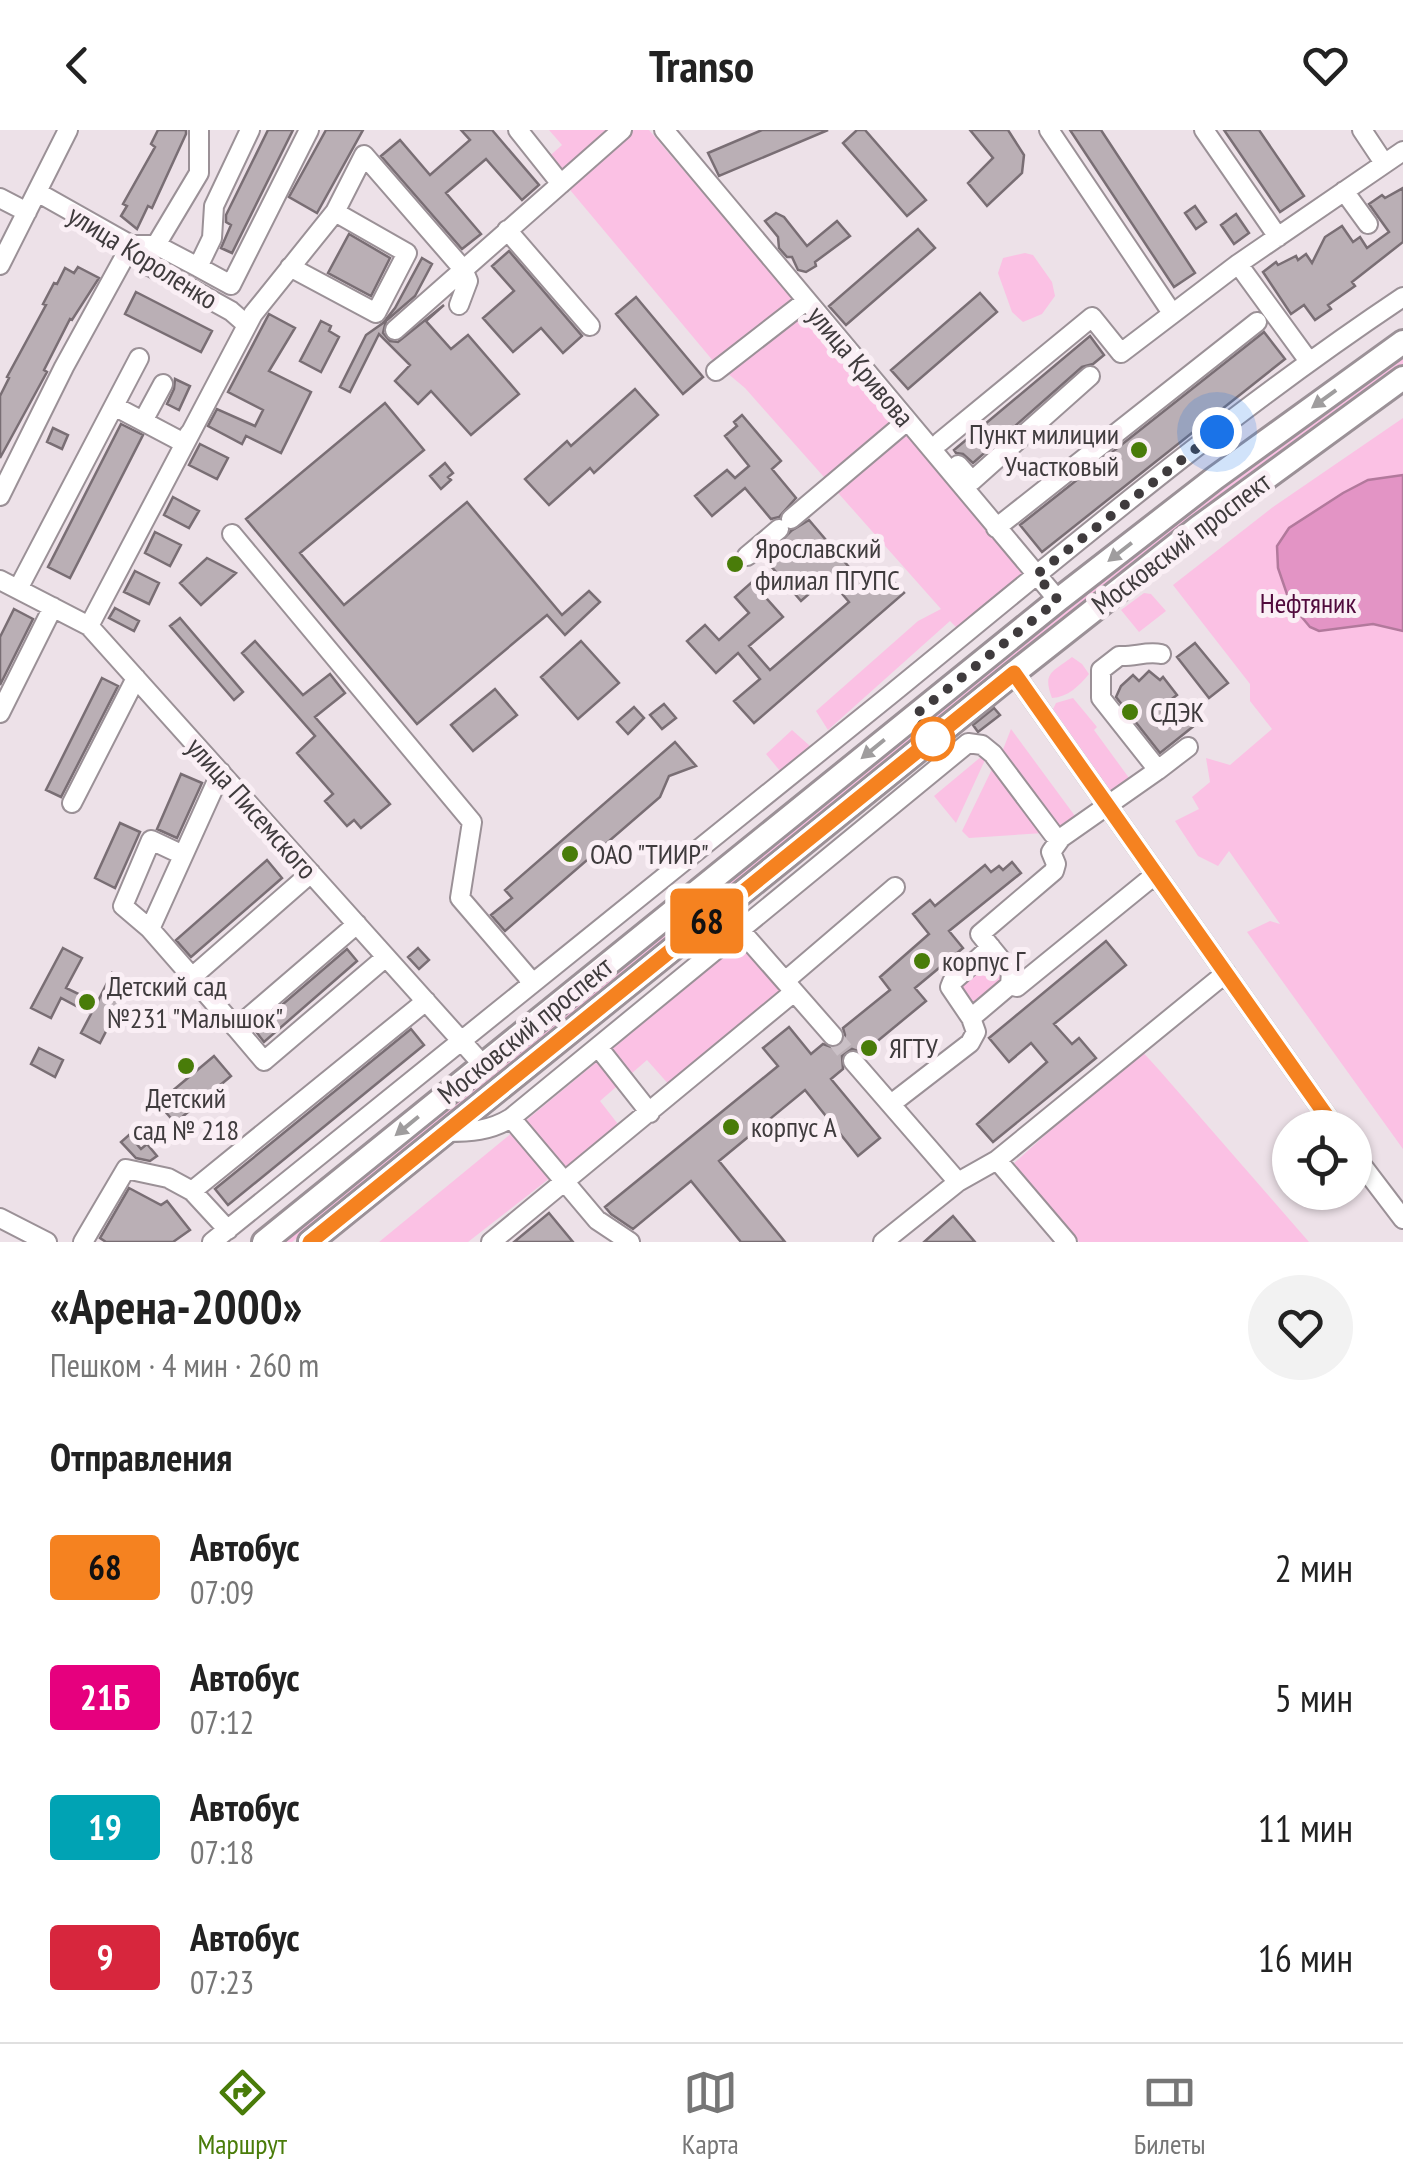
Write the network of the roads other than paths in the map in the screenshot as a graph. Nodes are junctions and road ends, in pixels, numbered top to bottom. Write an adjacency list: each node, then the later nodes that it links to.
1 (68, 130): 14 (street)
2 (199, 130): 23 (street)
3 (250, 130): 26 (street)
4 (309, 130): 26 (street)
5 (518, 130): 13 (street)
6 (622, 130): 13 (street)
7 (1048, 130): 32 (street)
8 (1204, 130): 21 (street)
9 (1362, 130): 12 (street)
10 (672, 132): 30 (street, улица Кривова)
11 (1403, 151): 12 (street)
12 (1384, 163): 15 (street)
13 (561, 184): 20 (street)
14 (37, 192): 17 (street); 22 (street, улица Короленко)
15 (1344, 192): 19 (street); 21 (street)
16 (0, 198): 17 (street, улица Короленко)
17 (28, 212): 25 (street)
18 (334, 212): 27 (street); 27 (street); 28 (street)
19 (1368, 224)
20 (507, 230): 28 (street); 35 (street)
21 (1278, 237): 24 (street)
22 (130, 245): 23 (street); 34 (street, улица Короленко); 49 (street)
23 (156, 246): 26 (street)
24 (1238, 264): 32 (street); 39 (street)
25 (0, 266)
26 (198, 267)
27 (290, 267): 34 (street)
28 (463, 270): 31 (street); 36 (street)
29 (1403, 296): 39 (street)
30 (806, 301): 40 (street); 46 (street, улица Кривова)
31 (459, 305)
32 (1172, 313): 48 (street)
33 (1256, 322): 50 (street)
34 (247, 325): 47 (street)
35 (590, 326)
36 (395, 330)
37 (1403, 342): 56 (main road, Московский проспект, one-way to 56)
38 (139, 358): 44 (street)
39 (1308, 360): 53 (street)
40 (716, 371)
41 (1090, 376): 48 (street)
42 (1403, 378): 60 (main road, Московский проспект)
43 (163, 384): 45 (street)
44 (114, 406): 45 (street); 55 (street)
45 (143, 421): 47 (street)
46 (908, 422): 48 (street, улица Кривова); 52 (street)
47 (190, 431): 58 (street)
48 (936, 446): 50 (street, улица Кривова)
49 (0, 496)
50 (996, 528): 53 (street, улица Кривова)
51 (232, 534): 80 (street)
52 (747, 556)
53 (1036, 575): 56 (street, улица Кривова); 80 (street)
54 (0, 580): 55 (street, улица Писемского)
55 (18, 589): 57 (street, улица Писемского)
56 (1058, 600): 90 (main road, Московский проспект, one-way to 90)
57 (54, 608): 58 (street, улица Писемского); 62 (street)
58 (90, 626): 61 (street, улица Писемского)
59 (1161, 654): 64 (street)
60 (1014, 673): 67 (street); 95 (main road, Московский проспект)
61 (136, 678): 65 (street, улица Писемского); 66 (street)
62 (0, 713)
63 (1188, 747): 64 (street)
64 (1158, 770): 67 (street)
65 (220, 772): 69 (street); 70 (street, улица Писемского)
66 (72, 803)
67 (1109, 806): 68 (street); 71 (street)
68 (1061, 838): 75 (street); 76 (street)
69 (184, 854): 74 (street); 74 (street)
70 (311, 873): 73 (street, улица Писемского); 79 (street)
71 (1156, 874): 78 (street); 81 (street)
72 (895, 887): 82 (street)
73 (357, 924): 77 (street, улица Писемского); 85 (street)
74 (150, 929): 79 (street)
75 (741, 931): 82 (street); 88 (street)
76 (991, 948): 81 (street); 84 (street)
77 (386, 957): 83 (street, улица Писемского); 85 (street)
78 (1226, 973): 92 (street); 96 (street)
79 (192, 977): 85 (street)
80 (530, 984): 87 (street)
81 (1010, 985): 84 (street)
82 (789, 987): 86 (street); 93 (street)
83 (426, 1002): 87 (street, улица Писемского); 100 (street)
84 (971, 1018): 91 (street)
85 (236, 1028)
86 (833, 1036)
87 (461, 1040): 90 (street, улица Писемского); 103 (street)
88 (598, 1047): 93 (street); 94 (street)
89 (853, 1061): 91 (street)
90 (483, 1065): 108 (main road, Московский проспект, one-way to 108)
91 (892, 1104): 98 (street)
92 (1321, 1110)
93 (650, 1113): 99 (street)
94 (511, 1118): 95 (street); 99 (street)
95 (446, 1132): 109 (main road, Московский проспект)
96 (997, 1160): 98 (street); 112 (street)
97 (1372, 1178): 102 (street)
98 (958, 1182): 111 (street)
99 (566, 1183): 104 (street); 110 (street)
100 (192, 1191): 103 (street); 106 (street)
101 (0, 1218): 105 (street)
102 (1403, 1219)
103 (228, 1230): 107 (street)
104 (615, 1238)
105 (34, 1239)
106 (83, 1242)
107 (212, 1242)
108 (264, 1242)
109 (310, 1242)
110 (490, 1242)
111 (882, 1242)
112 (1067, 1242)

